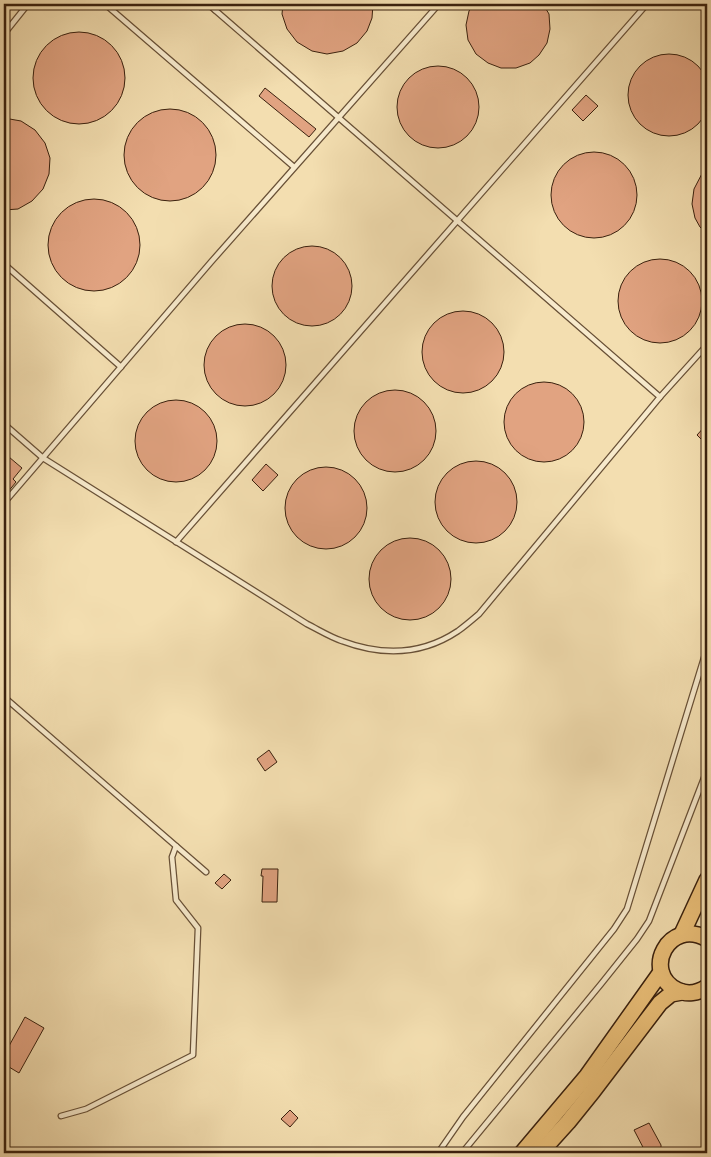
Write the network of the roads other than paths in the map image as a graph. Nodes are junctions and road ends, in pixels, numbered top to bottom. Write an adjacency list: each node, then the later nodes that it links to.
1 (28, 4): 10 (lane)
2 (105, 4): 12 (lane)
3 (208, 4): 8 (lane)
4 (221, 4): 8 (lane)
5 (438, 4): 11 (lane)
6 (647, 4): 13 (lane)
7 (704, 4): 9 (lane)
8 (215, 10): 11 (lane)
9 (707, 10)
10 (4, 34)
11 (338, 118): 12 (lane); 13 (lane)
12 (294, 167): 16 (lane)
13 (457, 220): 17 (lane); 21 (lane)
14 (4, 264): 16 (lane)
15 (707, 345): 17 (lane)
16 (121, 367): 19 (lane)
17 (660, 397): 21 (lane)
18 (4, 424): 19 (lane)
19 (43, 458): 20 (lane); 21 (lane)
20 (4, 503)
21 (176, 542)
22 (707, 648): 34 (lane)
23 (4, 697): 25 (lane)
24 (707, 770): 35 (lane)
25 (176, 846): 26 (lane); 33 (lane)
26 (206, 872)
27 (707, 880): 28 (highway)
28 (682, 934): 29 (highway); 30 (highway)
29 (707, 939)
30 (662, 972): 32 (highway); 36 (highway)
31 (707, 987): 32 (highway)
32 (682, 992): 37 (highway)
33 (62, 1116)
34 (438, 1153)
35 (462, 1153)
36 (522, 1153)
37 (540, 1153)

